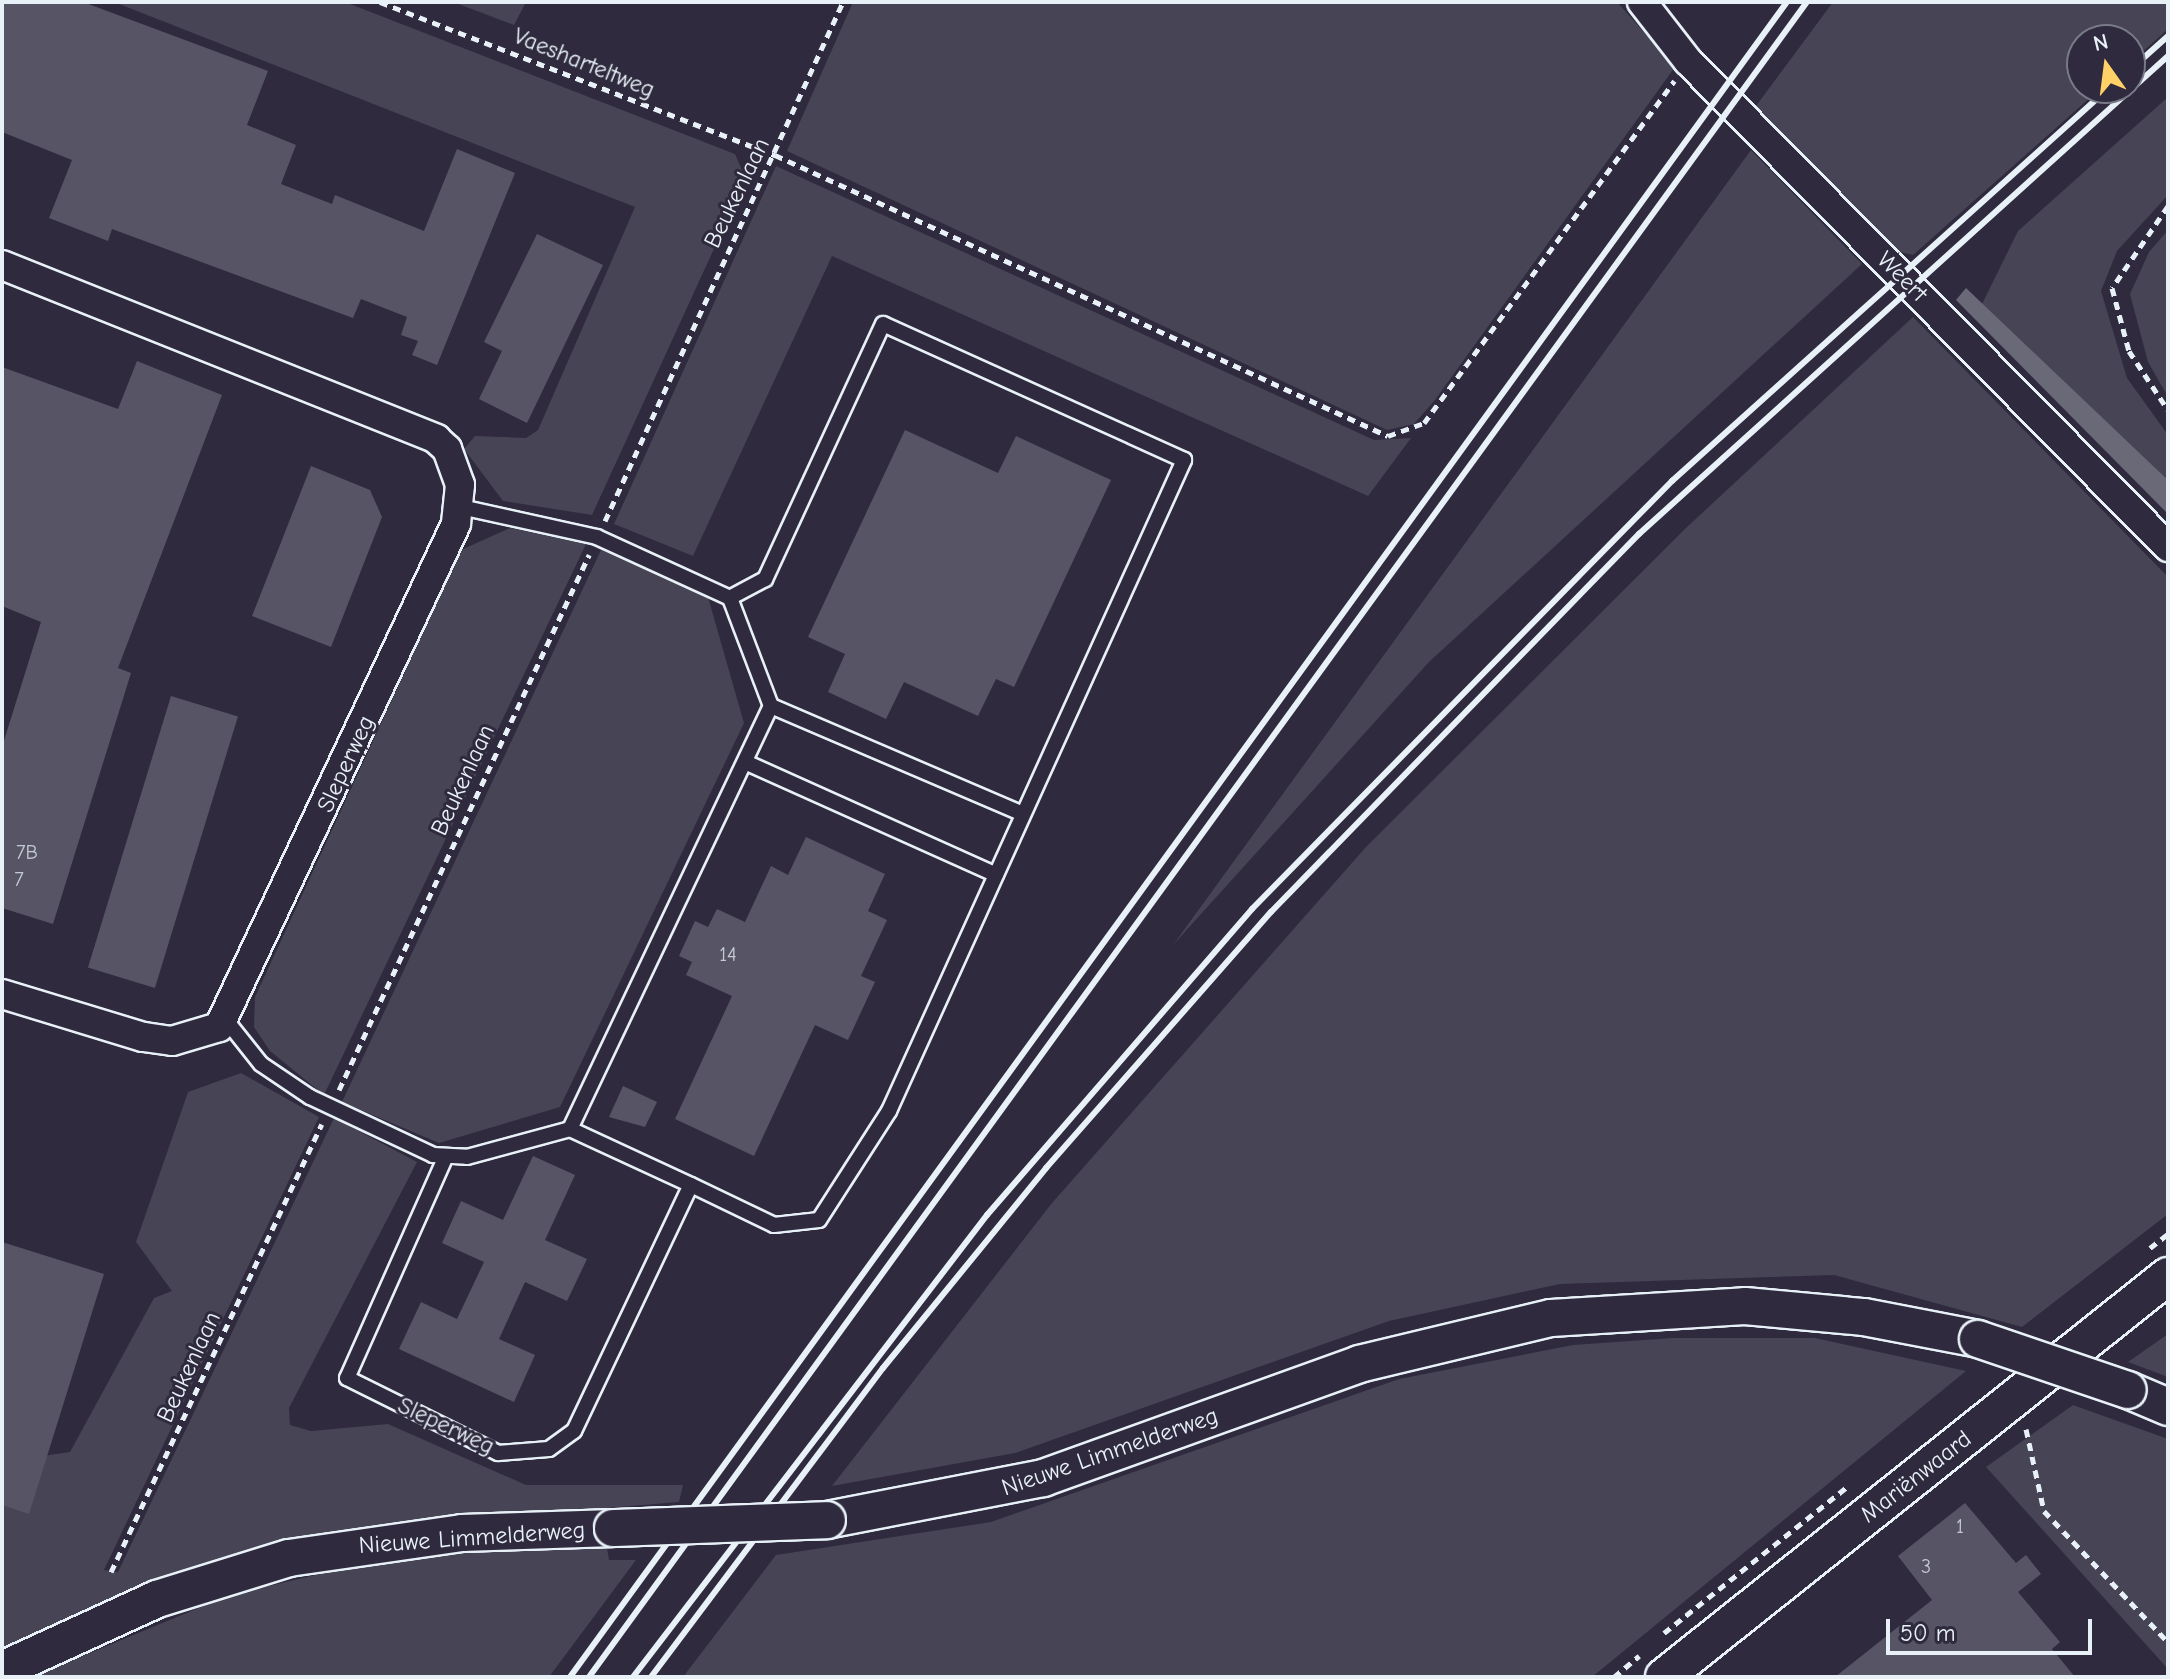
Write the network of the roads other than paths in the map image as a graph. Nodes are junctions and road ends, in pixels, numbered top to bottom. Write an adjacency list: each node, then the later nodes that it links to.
1 (1642, 2): 4 (street, Weert)
2 (2, 265): 3 (street)
3 (460, 507): 5 (lane); 11 (street, Sleperweg)
4 (2168, 547)
5 (730, 598): 6 (lane); 8 (lane)
6 (771, 706): 7 (lane); 8 (lane)
7 (745, 762): 9 (lane); 12 (lane)
8 (1023, 814): 9 (lane)
9 (996, 875): 14 (lane)
10 (2, 994): 11 (street)
11 (226, 1020): 13 (lane)
12 (570, 1129): 13 (lane); 14 (lane)
13 (440, 1156): 14 (lane, Sleperweg)
14 (691, 1185)
15 (2168, 1276): 18 (street, Mariënwaard)
16 (2168, 1407): 17 (street, Nieuwe Limmelderweg, bridge)
17 (2, 1670)
18 (1664, 1677)

